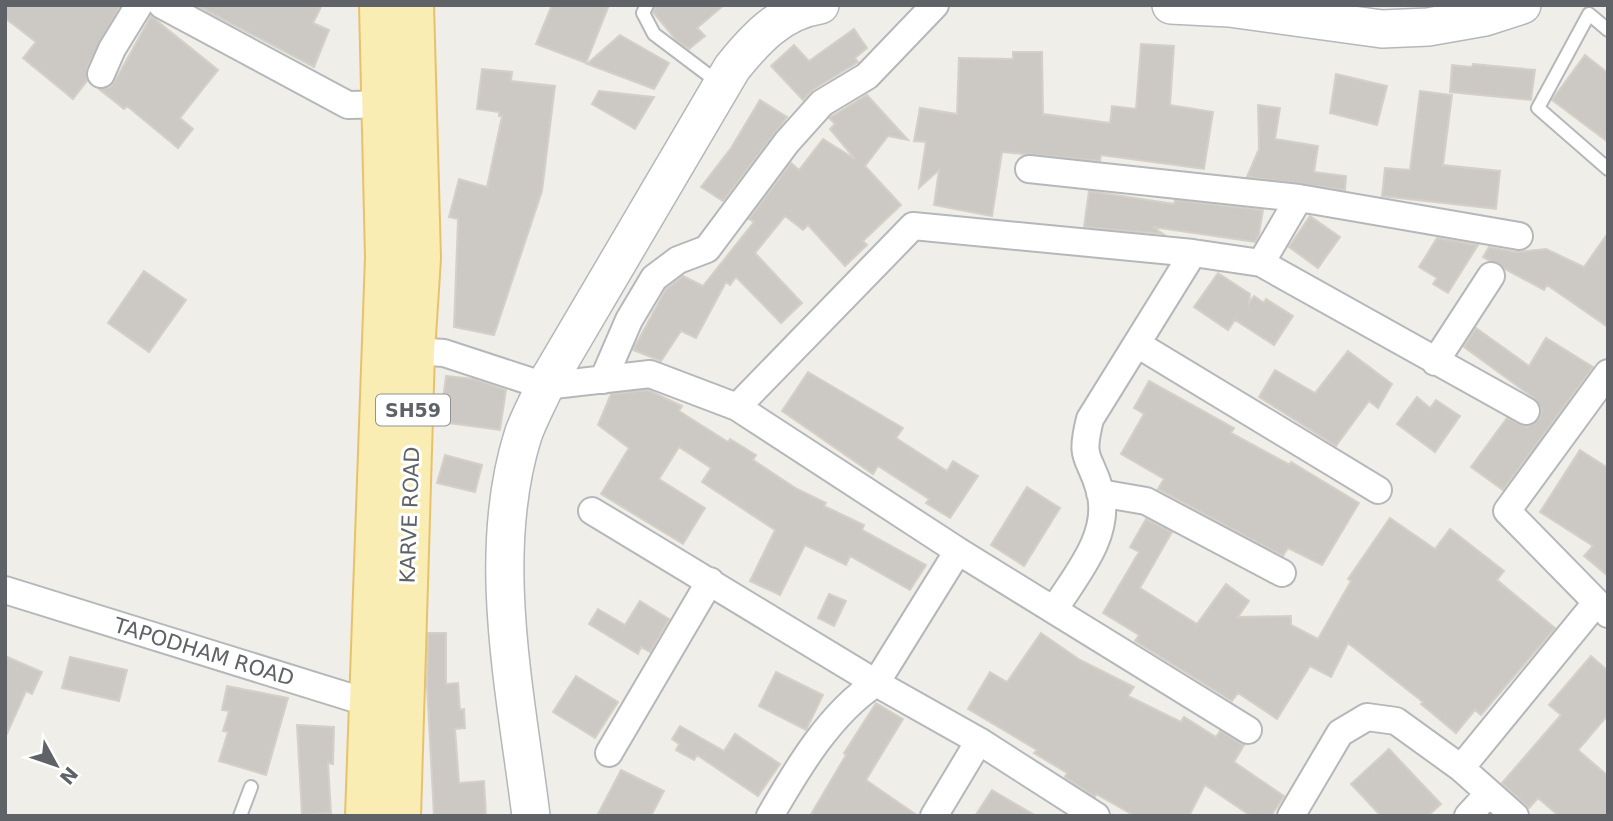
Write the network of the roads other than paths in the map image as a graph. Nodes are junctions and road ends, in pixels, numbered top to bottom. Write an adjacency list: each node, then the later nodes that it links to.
1 (139, 5): 13 (street)
2 (162, 5): 15 (street)
3 (379, 5): 15 (main road, KARVE ROAD / SH59)
4 (414, 5): 15 (main road, KARVE ROAD / SH59)
5 (647, 5): 14 (lane)
6 (820, 5): 14 (street)
7 (935, 5): 27 (street)
8 (1171, 5): 10 (street)
9 (1522, 5): 11 (street)
10 (1218, 6): 11 (street)
11 (1485, 11)
12 (1608, 30): 17 (lane)
13 (101, 74)
14 (722, 85): 28 (street)
15 (399, 104): 24 (main road, KARVE ROAD / SH59)
16 (1028, 169): 18 (street)
17 (1608, 169)
18 (1298, 198): 19 (street); 21 (street)
19 (1519, 236)
20 (1193, 253): 21 (street); 23 (street); 29 (street)
21 (1261, 263): 25 (street)
22 (1491, 275): 25 (street)
23 (1137, 344): 31 (street); 32 (street)
24 (399, 350): 28 (street); 41 (main road, KARVE ROAD / SH59)
25 (1435, 362): 30 (street)
26 (1608, 373): 38 (street)
27 (603, 380): 28 (street); 29 (street)
28 (545, 386): 51 (street)
29 (737, 407): 34 (street)
30 (1526, 411)
31 (1378, 490)
32 (1100, 492): 35 (street); 39 (street)
33 (592, 511): 36 (street)
34 (958, 551): 39 (street); 40 (street)
35 (1282, 573)
36 (710, 581): 40 (street); 44 (street)
37 (5, 590): 41 (street, TAPODHAM ROAD)
38 (1602, 608): 45 (street)
39 (1054, 610): 42 (street)
40 (876, 683): 43 (street); 52 (street)
41 (387, 705): 49 (main road, KARVE ROAD / SH59); 50 (main road, KARVE ROAD / SH59)
42 (1248, 730)
43 (979, 741): 53 (street); 54 (street)
44 (609, 753)
45 (1461, 768): 47 (street); 55 (street)
46 (251, 787): 48 (lane)
47 (1489, 793): 56 (street); 57 (street)
48 (240, 816)
49 (365, 816)
50 (401, 816)
51 (531, 816)
52 (770, 816)
53 (934, 816)
54 (1096, 816)
55 (1291, 816)
56 (1468, 816)
57 (1515, 816)

